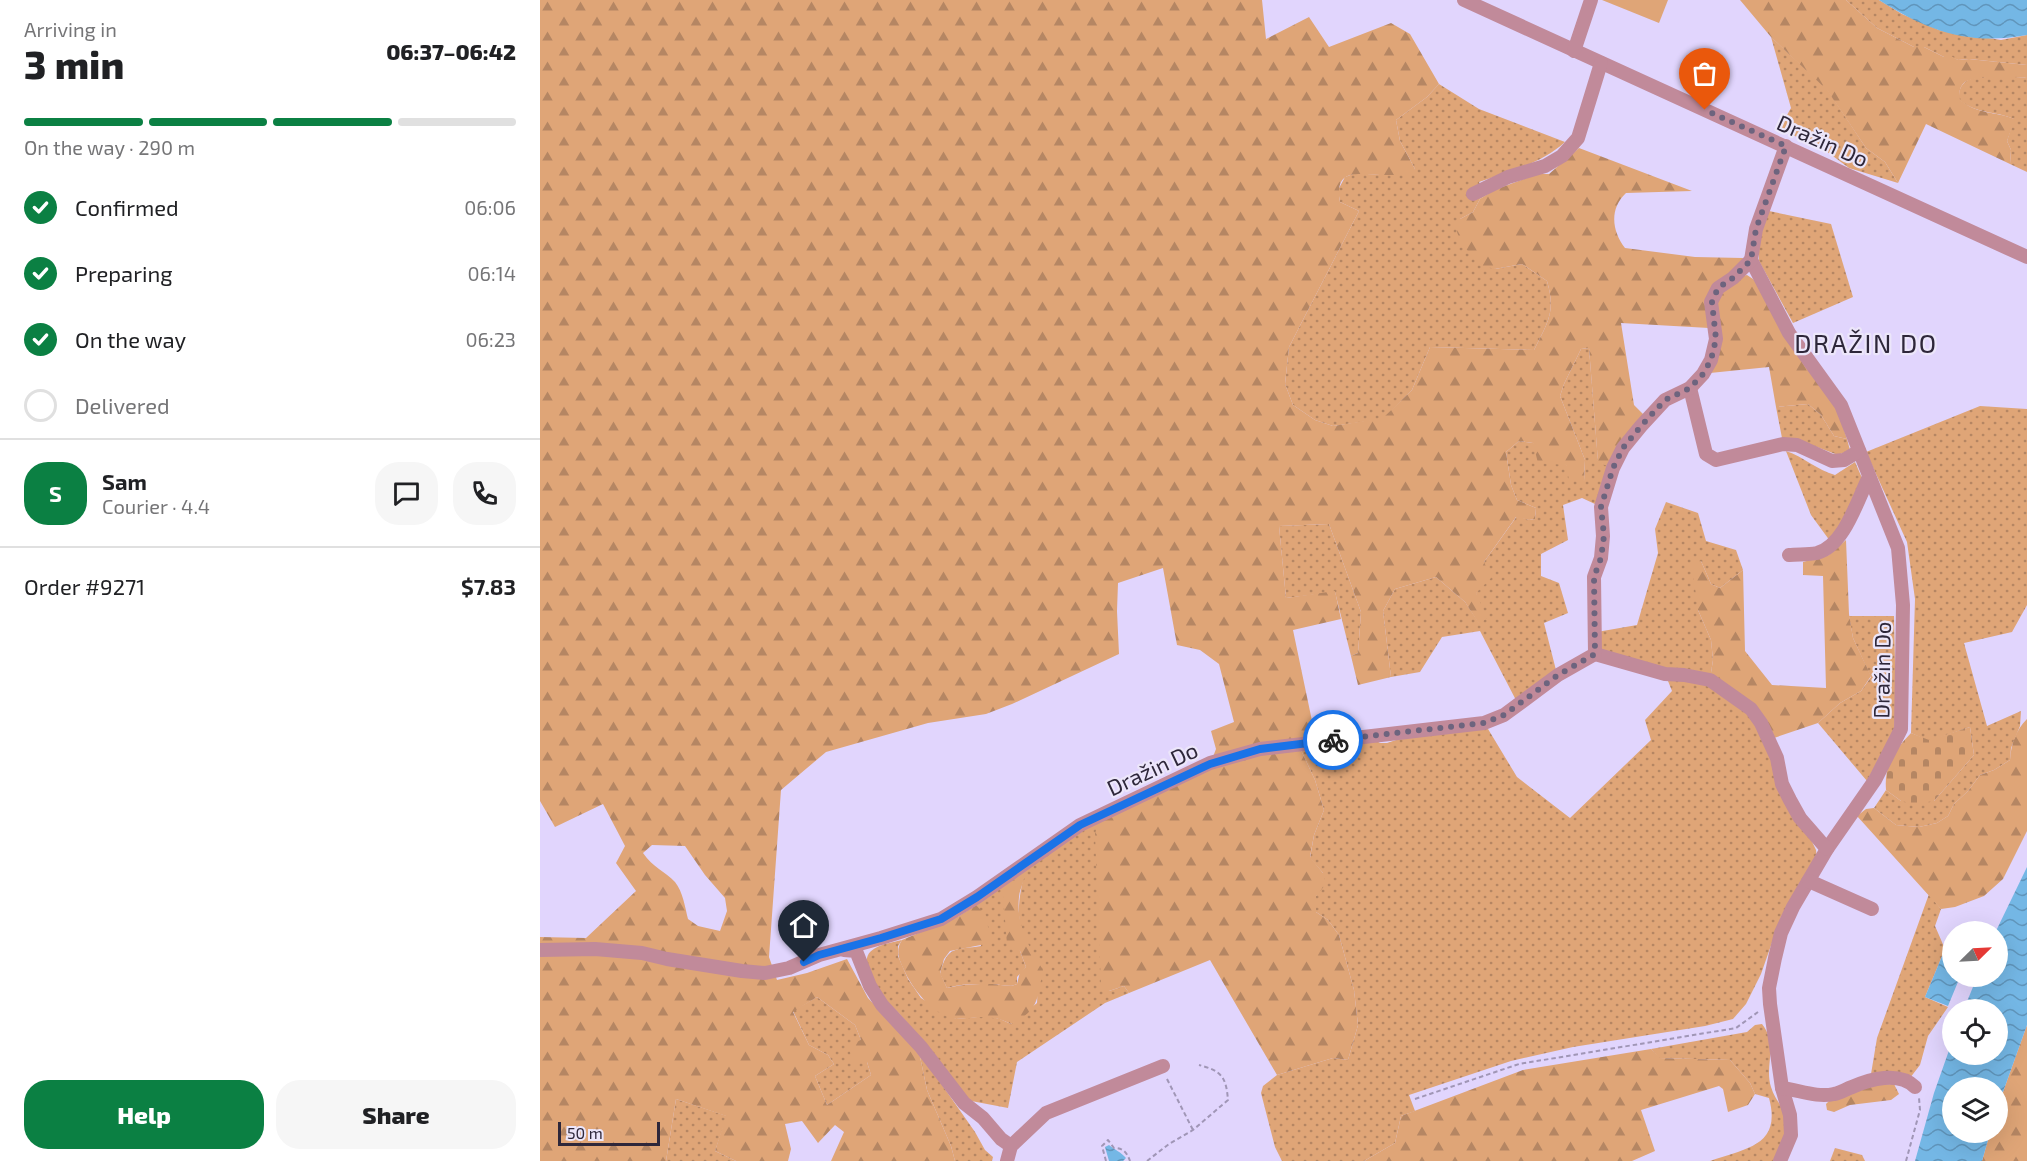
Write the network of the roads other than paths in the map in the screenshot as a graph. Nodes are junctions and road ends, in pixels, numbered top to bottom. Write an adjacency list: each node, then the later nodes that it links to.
1 (1464, 0): 3 (street, Dražin Do)
2 (1591, 0): 3 (street)
3 (1574, 51): 4 (street, Dražin Do)
4 (1602, 63): 5 (street, Dražin Do); 6 (street)
5 (1786, 146): 7 (street, Dražin Do); 8 (street)
6 (1473, 194)
7 (2027, 257)
8 (1751, 260): 9 (street); 10 (street, Dražin Do)
9 (1690, 388): 10 (street); 13 (street)
10 (1859, 451): 11 (street, Dražin Do)
11 (1869, 477): 12 (street); 14 (street, Dražin Do)
12 (1789, 555)
13 (1595, 654): 14 (street); 18 (street, Dražin Do)
14 (1827, 849): 15 (street, Dražin Do)
15 (1809, 882): 16 (street); 21 (street, Dražin Do)
16 (1872, 909)
17 (540, 950): 18 (street, Dražin Do)
18 (839, 950): 22 (street)
19 (1162, 1066): 22 (street)
20 (1915, 1087): 21 (street)
21 (1782, 1088): 24 (street, Dražin Do)
22 (1006, 1143): 23 (street)
23 (1007, 1161)
24 (1780, 1161)

